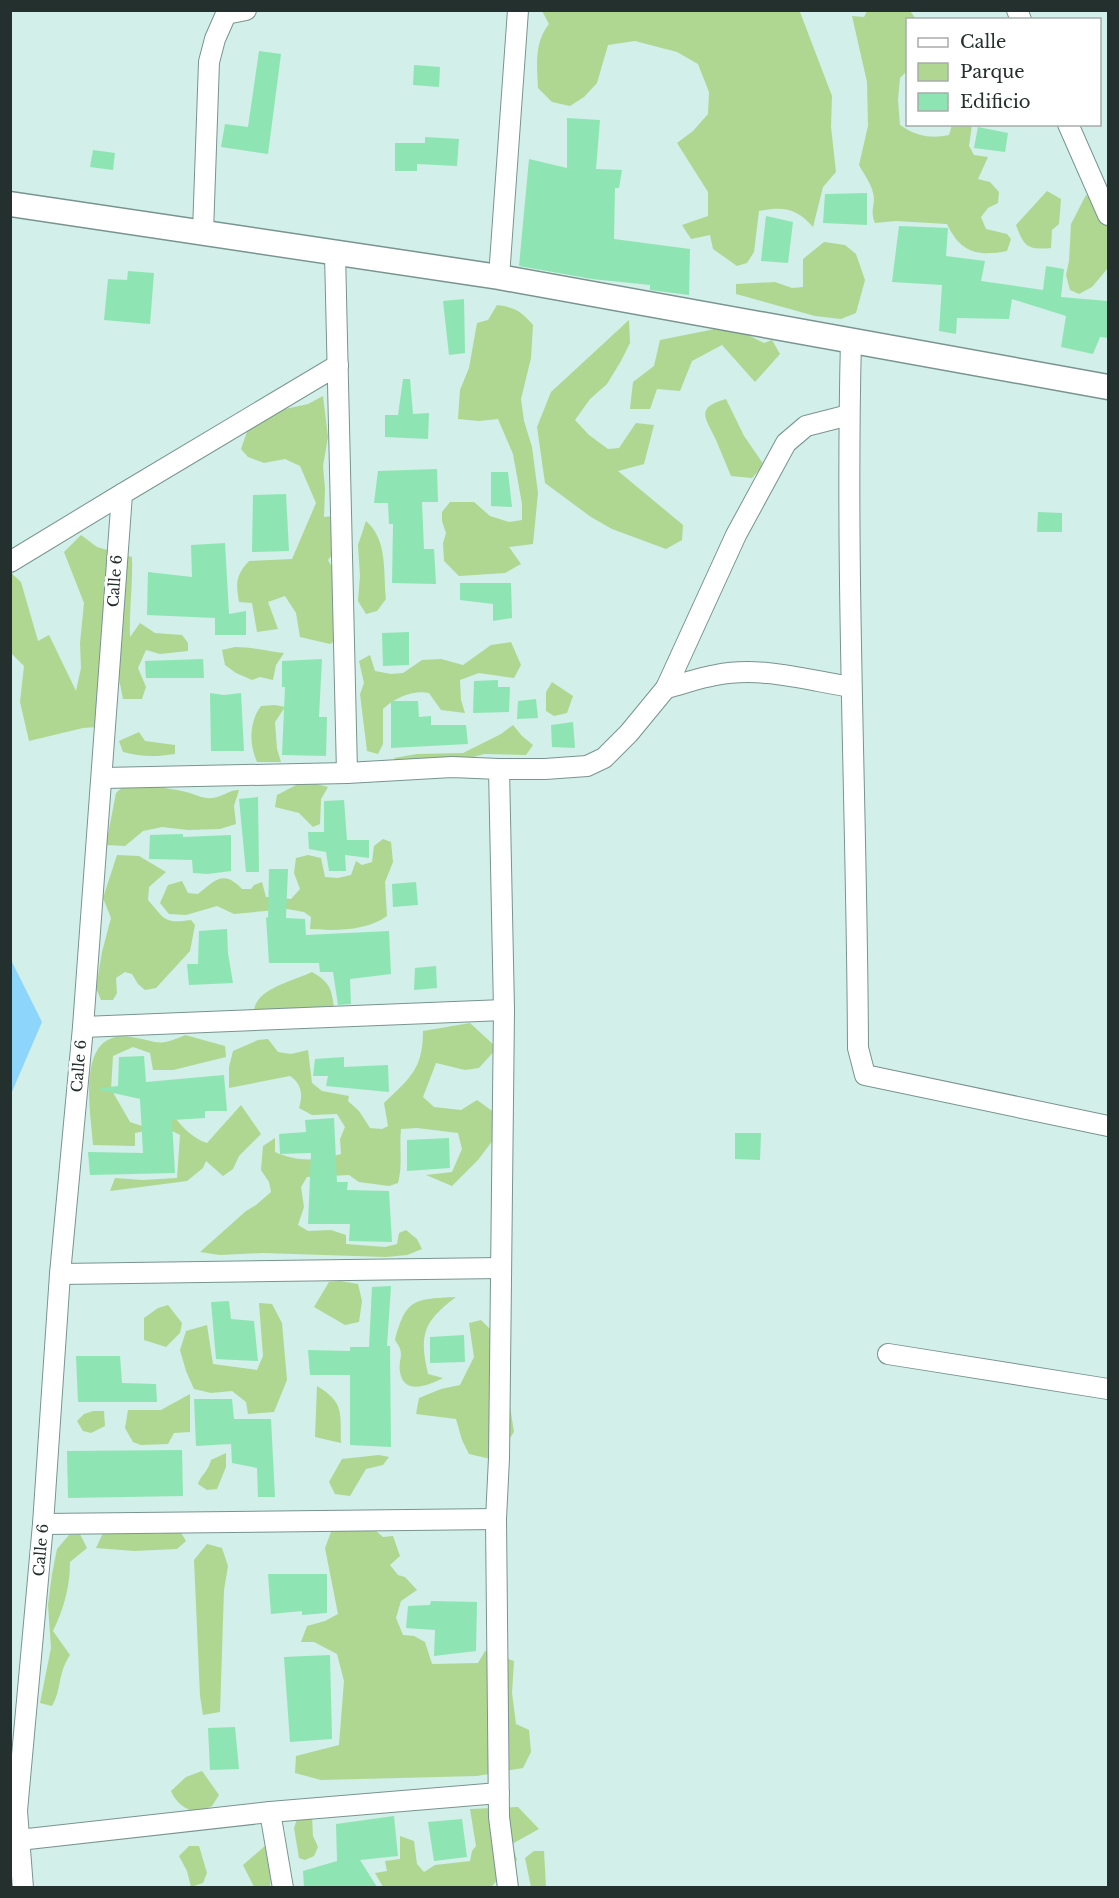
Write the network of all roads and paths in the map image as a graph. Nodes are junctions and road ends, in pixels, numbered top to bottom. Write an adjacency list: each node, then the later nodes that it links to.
1 (246, 10): 3 (street)
2 (518, 10): 9 (street)
3 (226, 12): 7 (street)
4 (1069, 126): 6 (street)
5 (10, 204): 7 (street)
6 (1108, 215)
7 (203, 232): 8 (street)
8 (335, 253): 9 (street); 11 (street)
9 (499, 277): 10 (street)
10 (851, 340): 12 (street); 13 (street)
11 (338, 365): 14 (street); 19 (street)
12 (1108, 387)
13 (849, 415): 16 (street); 17 (street)
14 (122, 494): 15 (street); 20 (street, Calle 6)
15 (10, 562)
16 (851, 687): 17 (street); 23 (street)
17 (666, 688): 18 (street)
18 (499, 769): 19 (street); 21 (street)
19 (347, 772): 20 (street)
20 (103, 778): 22 (street, Calle 6)
21 (504, 1010): 22 (street); 24 (street)
22 (83, 1027): 25 (street, Calle 6)
23 (1108, 1126)
24 (501, 1268): 25 (street); 28 (street)
25 (60, 1274): 29 (street, Calle 6)
26 (888, 1354): 27 (street)
27 (1108, 1389)
28 (496, 1519): 29 (street); 30 (street)
29 (43, 1524): 32 (street, Calle 6)
30 (499, 1793): 31 (street); 35 (street)
31 (270, 1812): 32 (street); 34 (street)
32 (15, 1841): 33 (street, Calle 6)
33 (23, 1887)
34 (283, 1887)
35 (508, 1887)

